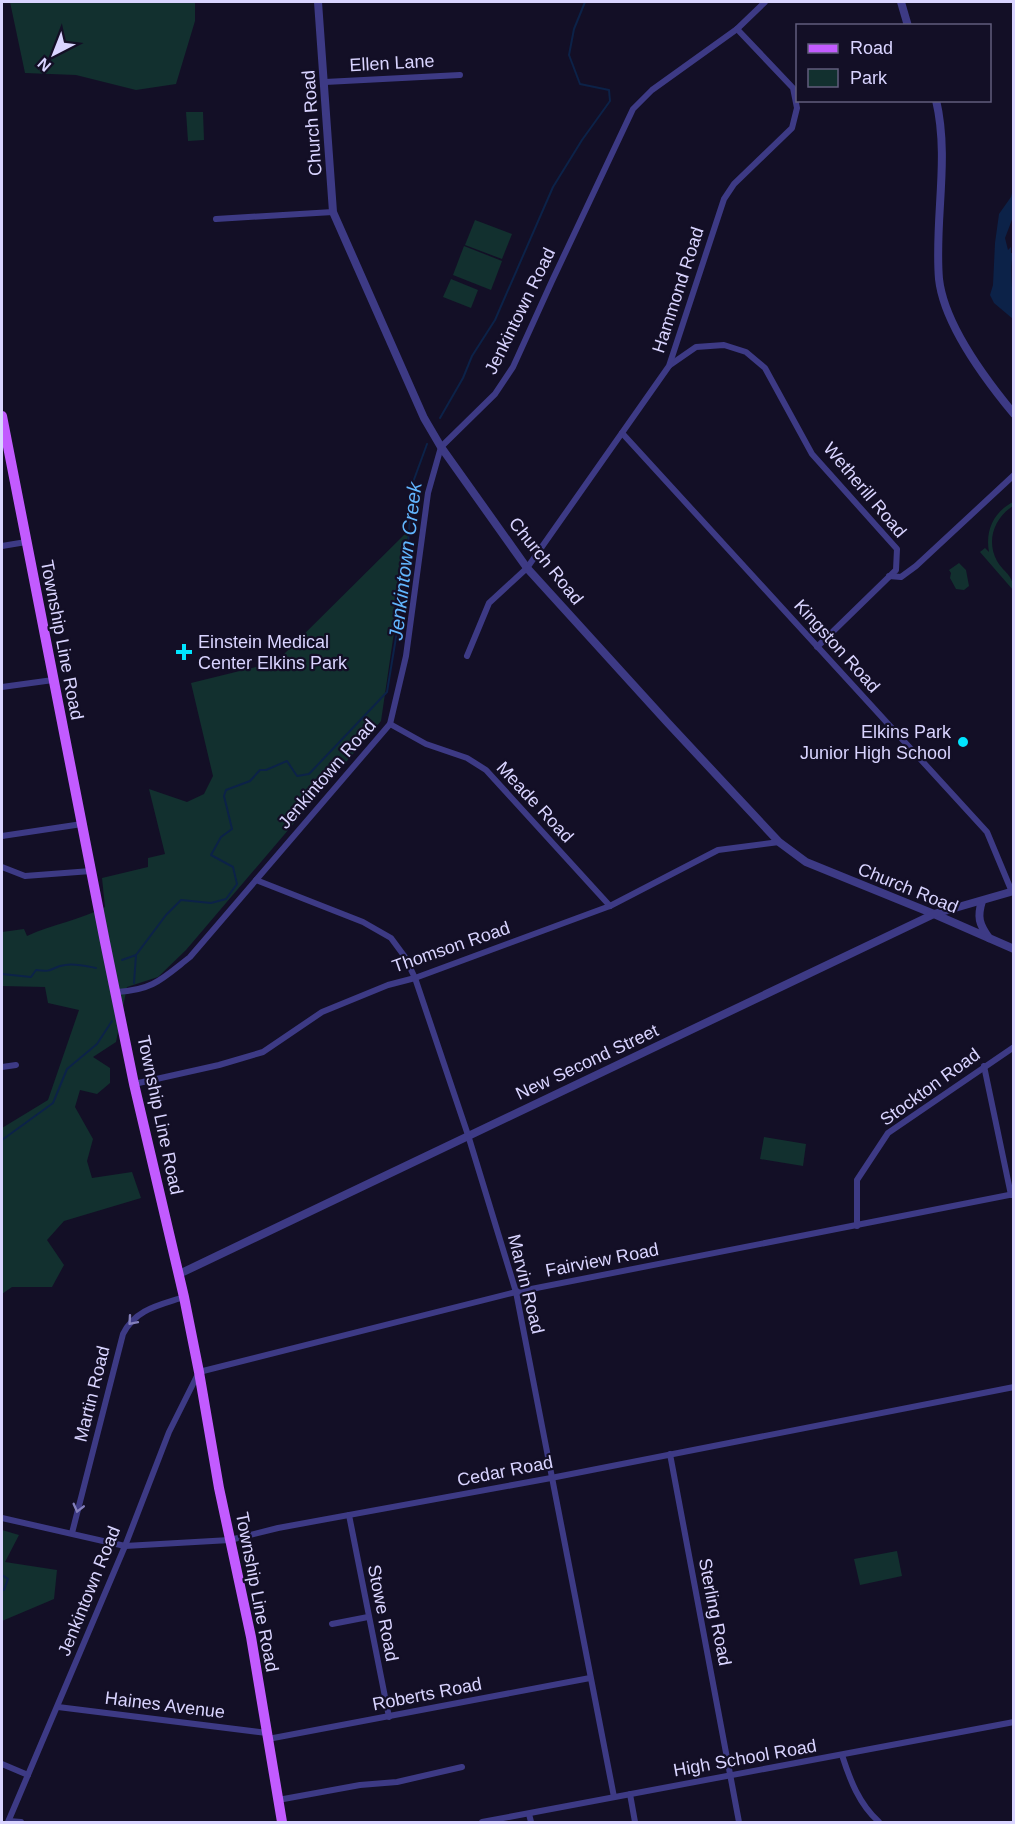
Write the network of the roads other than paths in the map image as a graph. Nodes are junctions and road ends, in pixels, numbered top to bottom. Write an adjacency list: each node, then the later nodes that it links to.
1 (318, 2): 7 (street, Church Road)
2 (765, 2): 5 (street, Jenkintown Road)
3 (901, 2): 4 (street)
4 (907, 24)
5 (737, 29): 11 (street, Hammond Road); 15 (street, Jenkintown Road)
6 (460, 75): 7 (street, Ellen Lane)
7 (325, 82): 9 (street, Church Road)
8 (936, 102): 12 (street)
9 (333, 212): 10 (street); 15 (street, Church Road)
10 (216, 219)
11 (669, 366): 14 (street, Hammond Road); 20 (street, Wetherill Road)
12 (1014, 414)
13 (2, 416): 17 (main road, Township Line Road)
14 (622, 433): 19 (street, Hammond Road); 21 (street, Kingston Road)
15 (441, 447): 19 (street, Church Road); 25 (street, Jenkintown Road)
16 (1014, 475): 20 (street)
17 (26, 542): 18 (street); 23 (main road, Township Line Road)
18 (2, 546)
19 (527, 568): 22 (street, Hammond Road); 28 (street, Church Road)
20 (890, 576): 21 (street)
21 (817, 647): 32 (street, Kingston Road)
22 (466, 656)
23 (52, 680): 24 (street); 26 (main road, Township Line Road)
24 (2, 687)
25 (390, 724): 31 (street, Jenkintown Road); 34 (street, Meade Road)
26 (82, 824): 27 (street); 30 (main road, Township Line Road)
27 (2, 836)
28 (779, 842): 34 (street, Thomson Road); 35 (street, Church Road)
29 (2, 867): 30 (street)
30 (91, 871): 39 (main road, Township Line Road)
31 (256, 880): 38 (street, Marvin Road); 39 (street, Jenkintown Road)
32 (1012, 891): 33 (street, New Second Street)
33 (982, 901): 35 (street, New Second Street); 36 (street)
34 (610, 906): 38 (street, Thomson Road)
35 (934, 914): 36 (street, Church Road); 45 (street, New Second Street)
36 (989, 938): 37 (street, Church Road)
37 (1014, 949)
38 (415, 978): 44 (street, Thomson Road); 45 (street, Marvin Road)
39 (117, 992): 44 (main road, Township Line Road)
40 (1014, 1047): 42 (street, Stockton Road)
41 (16, 1065): 43 (street)
42 (984, 1066): 46 (street); 47 (street, Stockton Road)
43 (2, 1067)
44 (134, 1084): 48 (main road, Township Line Road)
45 (468, 1136): 48 (street, New Second Street); 49 (street, Marvin Road)
46 (1012, 1195): 47 (street, Fairview Road)
47 (857, 1226): 49 (street, Fairview Road)
48 (178, 1274): 50 (main road, Township Line Road)
49 (516, 1292): 51 (street, Fairview Road); 54 (street, Marvin Road)
50 (184, 1297): 51 (main road, Township Line Road); 57 (street, Martin Road, one-way to 57)
51 (200, 1372): 58 (main road, Township Line Road); 59 (street, Jenkintown Road)
52 (1014, 1387): 53 (street, Cedar Road)
53 (670, 1454): 54 (street, Cedar Road); 71 (street, Sterling Road)
54 (551, 1478): 55 (street, Cedar Road); 62 (street, Marvin Road)
55 (349, 1515): 58 (street, Cedar Road); 60 (street, Stowe Road)
56 (2, 1518): 57 (street, Cedar Road)
57 (72, 1533): 59 (street, Cedar Road)
58 (230, 1540): 59 (street, Cedar Road); 66 (main road, Township Line Road)
59 (125, 1546): 63 (street, Jenkintown Road)
60 (368, 1617): 61 (street); 64 (street, Stowe Road)
61 (332, 1624)
62 (590, 1678): 64 (street, Roberts Road); 73 (street, Marvin Road)
63 (58, 1707): 66 (street, Haines Avenue); 70 (street, Jenkintown Road)
64 (389, 1717): 66 (street, Roberts Road)
65 (1014, 1722): 67 (street, High School Road)
66 (268, 1736): 74 (main road, Township Line Road)
67 (842, 1755): 71 (street, High School Road); 83 (street)
68 (2, 1764): 70 (street)
69 (462, 1767): 74 (street)
70 (28, 1775): 76 (street, Jenkintown Road)
71 (730, 1776): 72 (street, High School Road); 82 (street, Sterling Road)
72 (630, 1794): 73 (street, High School Road); 81 (street)
73 (614, 1797): 75 (street, High School Road)
74 (279, 1800): 78 (main road, Township Line Road)
75 (529, 1814): 79 (street, High School Road); 80 (street)
76 (8, 1822): 77 (street)
77 (21, 1822)
78 (282, 1822)
79 (482, 1822)
80 (531, 1822)
81 (635, 1822)
82 (739, 1822)
83 (879, 1822)

